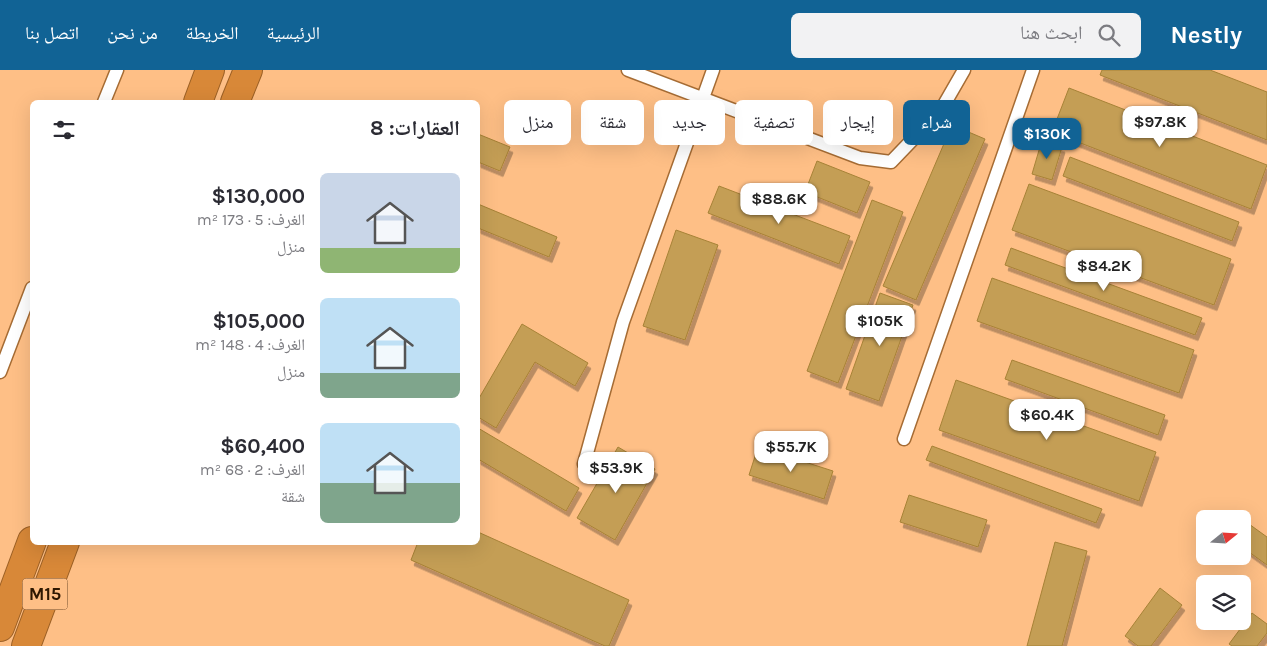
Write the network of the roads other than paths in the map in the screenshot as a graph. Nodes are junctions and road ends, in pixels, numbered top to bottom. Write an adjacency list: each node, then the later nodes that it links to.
1 (117, 70): 9 (lane)
2 (210, 70): 10 (highway)
3 (248, 70): 11 (highway)
4 (628, 70): 8 (lane)
5 (713, 70): 8 (lane)
6 (964, 70): 8 (lane)
7 (1033, 70): 14 (lane)
8 (703, 98): 15 (lane)
9 (105, 100)
10 (199, 100)
11 (236, 100)
12 (30, 293): 13 (lane)
13 (0, 372)
14 (904, 439)
15 (584, 464)
16 (31, 545): 18 (highway, M15)
17 (64, 545): 19 (highway, M15)
18 (0, 627)
19 (26, 646)

